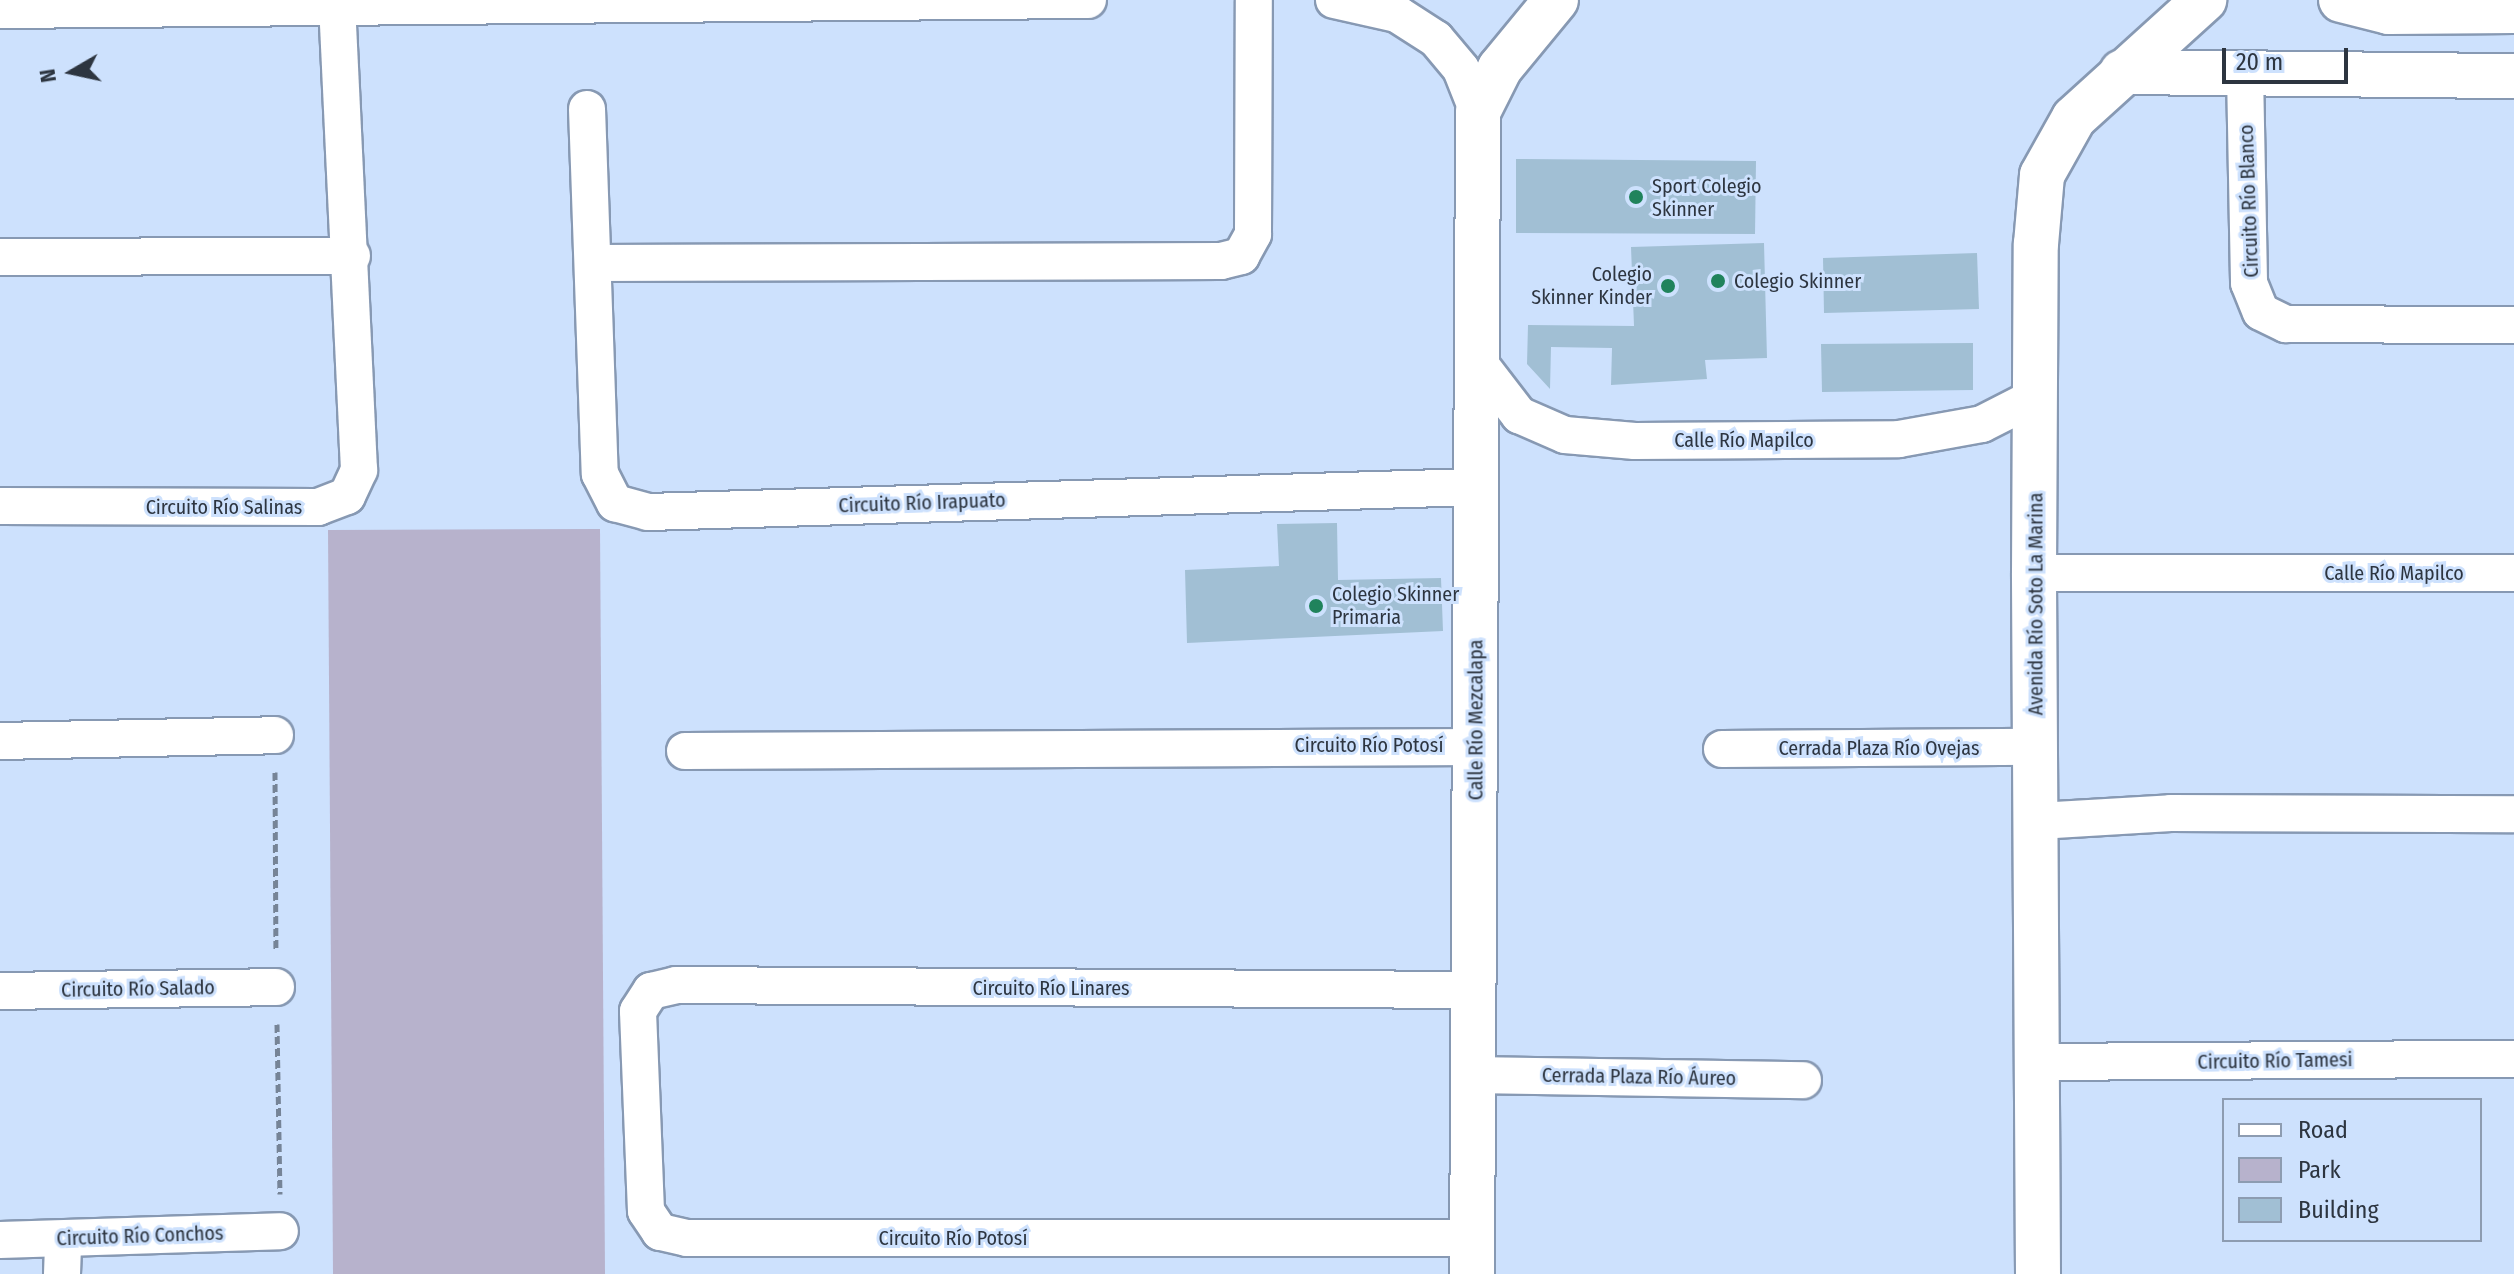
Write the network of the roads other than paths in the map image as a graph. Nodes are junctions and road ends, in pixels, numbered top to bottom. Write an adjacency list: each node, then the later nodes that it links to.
1 (1088, 0): 7 (street)
2 (1254, 0): 18 (street)
3 (1334, 0): 15 (street)
4 (1556, 0): 15 (street, Calle Río Mezcalapa)
5 (2204, 0): 11 (street, Avenida Río Soto La Marina)
6 (2341, 0): 8 (street)
7 (337, 5): 9 (street); 16 (street, Circuito Río Salinas)
8 (2465, 6): 10 (street)
9 (0, 10)
10 (2514, 11)
11 (2122, 72): 12 (street); 21 (street, Avenida Río Soto La Marina)
12 (2245, 73): 13 (street); 19 (street, Circuito Río Blanco)
13 (2514, 76)
14 (587, 109): 18 (street, Circuito Río Irapuato)
15 (1478, 112): 20 (street, Calle Río Mezcalapa)
16 (352, 256): 17 (street); 23 (street, Circuito Río Salinas)
17 (0, 257)
18 (593, 263): 22 (street, Circuito Río Irapuato)
19 (2514, 325)
20 (1476, 359): 21 (street, Calle Río Mapilco); 22 (street, Calle Río Mezcalapa)
21 (2037, 396): 24 (street, Avenida Río Soto La Marina)
22 (1474, 487): 28 (street, Calle Río Mezcalapa)
23 (0, 506)
24 (2034, 573): 25 (street, Calle Río Mapilco); 29 (street, Avenida Río Soto La Marina)
25 (2514, 573)
26 (275, 735): 27 (street)
27 (0, 741)
28 (1477, 747): 31 (street, Circuito Río Potosí); 35 (street, Calle Río Mezcalapa)
29 (2036, 747): 30 (street, Cerrada Plaza Río Ovejas); 33 (street, Avenida Río Soto La Marina)
30 (1722, 749)
31 (685, 751)
32 (2514, 814): 33 (street)
33 (2038, 821): 39 (street, Avenida Río Soto La Marina)
34 (276, 987): 36 (street, Circuito Río Salado)
35 (1476, 990): 37 (street, Circuito Río Linares); 40 (street, Calle Río Mezcalapa)
36 (0, 991)
37 (638, 1011): 44 (street, Circuito Río Potosí)
38 (2514, 1059): 39 (street, Circuito Río Tamesi)
39 (2037, 1062): 46 (street, Avenida Río Soto La Marina)
40 (1474, 1075): 41 (street, Cerrada Plaza Río Áureo); 44 (street, Calle Río Mezcalapa)
41 (1803, 1080)
42 (280, 1231): 45 (street, Circuito Río Conchos)
43 (0, 1240): 45 (street, Circuito Río Conchos)
44 (1472, 1256)
45 (63, 1257)
46 (2038, 1274)

